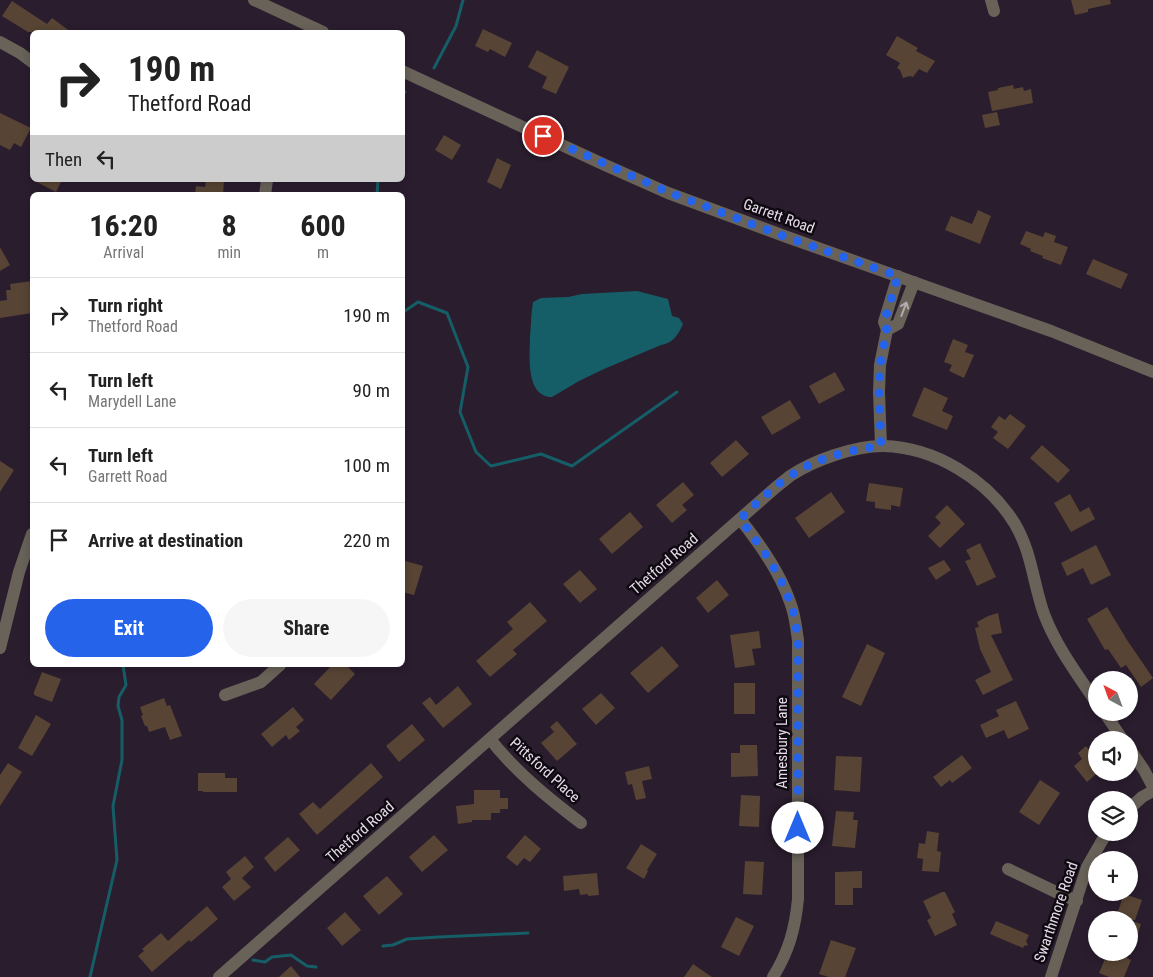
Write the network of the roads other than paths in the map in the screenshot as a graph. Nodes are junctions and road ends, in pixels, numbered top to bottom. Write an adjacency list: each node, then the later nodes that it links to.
1 (254, 0): 2 (street)
2 (315, 30)
3 (0, 42): 4 (street)
4 (30, 60)
5 (405, 71): 6 (street, Garrett Road)
6 (898, 276): 7 (street, Garrett Road); 8 (street)
7 (914, 282): 8 (street, one-way to 7); 9 (street, Garrett Road)
8 (887, 330): 10 (street)
9 (1153, 372)
10 (881, 446): 11 (street, Thetford Road); 15 (street, Thetford Road)
11 (740, 519): 17 (street, Thetford Road); 26 (street, Amesbury Lane)
12 (30, 540): 13 (street)
13 (0, 647)
14 (278, 667): 16 (street)
15 (1088, 691)
16 (225, 695)
17 (490, 740): 21 (street, Pittsford Place); 25 (street, Thetford Road)
18 (1138, 761): 19 (street)
19 (1153, 789): 20 (street)
20 (1138, 801)
21 (581, 823)
22 (1102, 841): 24 (street, Swarthmore Road)
23 (1008, 869): 24 (street)
24 (1076, 901): 27 (street, Swarthmore Road)
25 (218, 977)
26 (773, 977)
27 (1051, 977)

